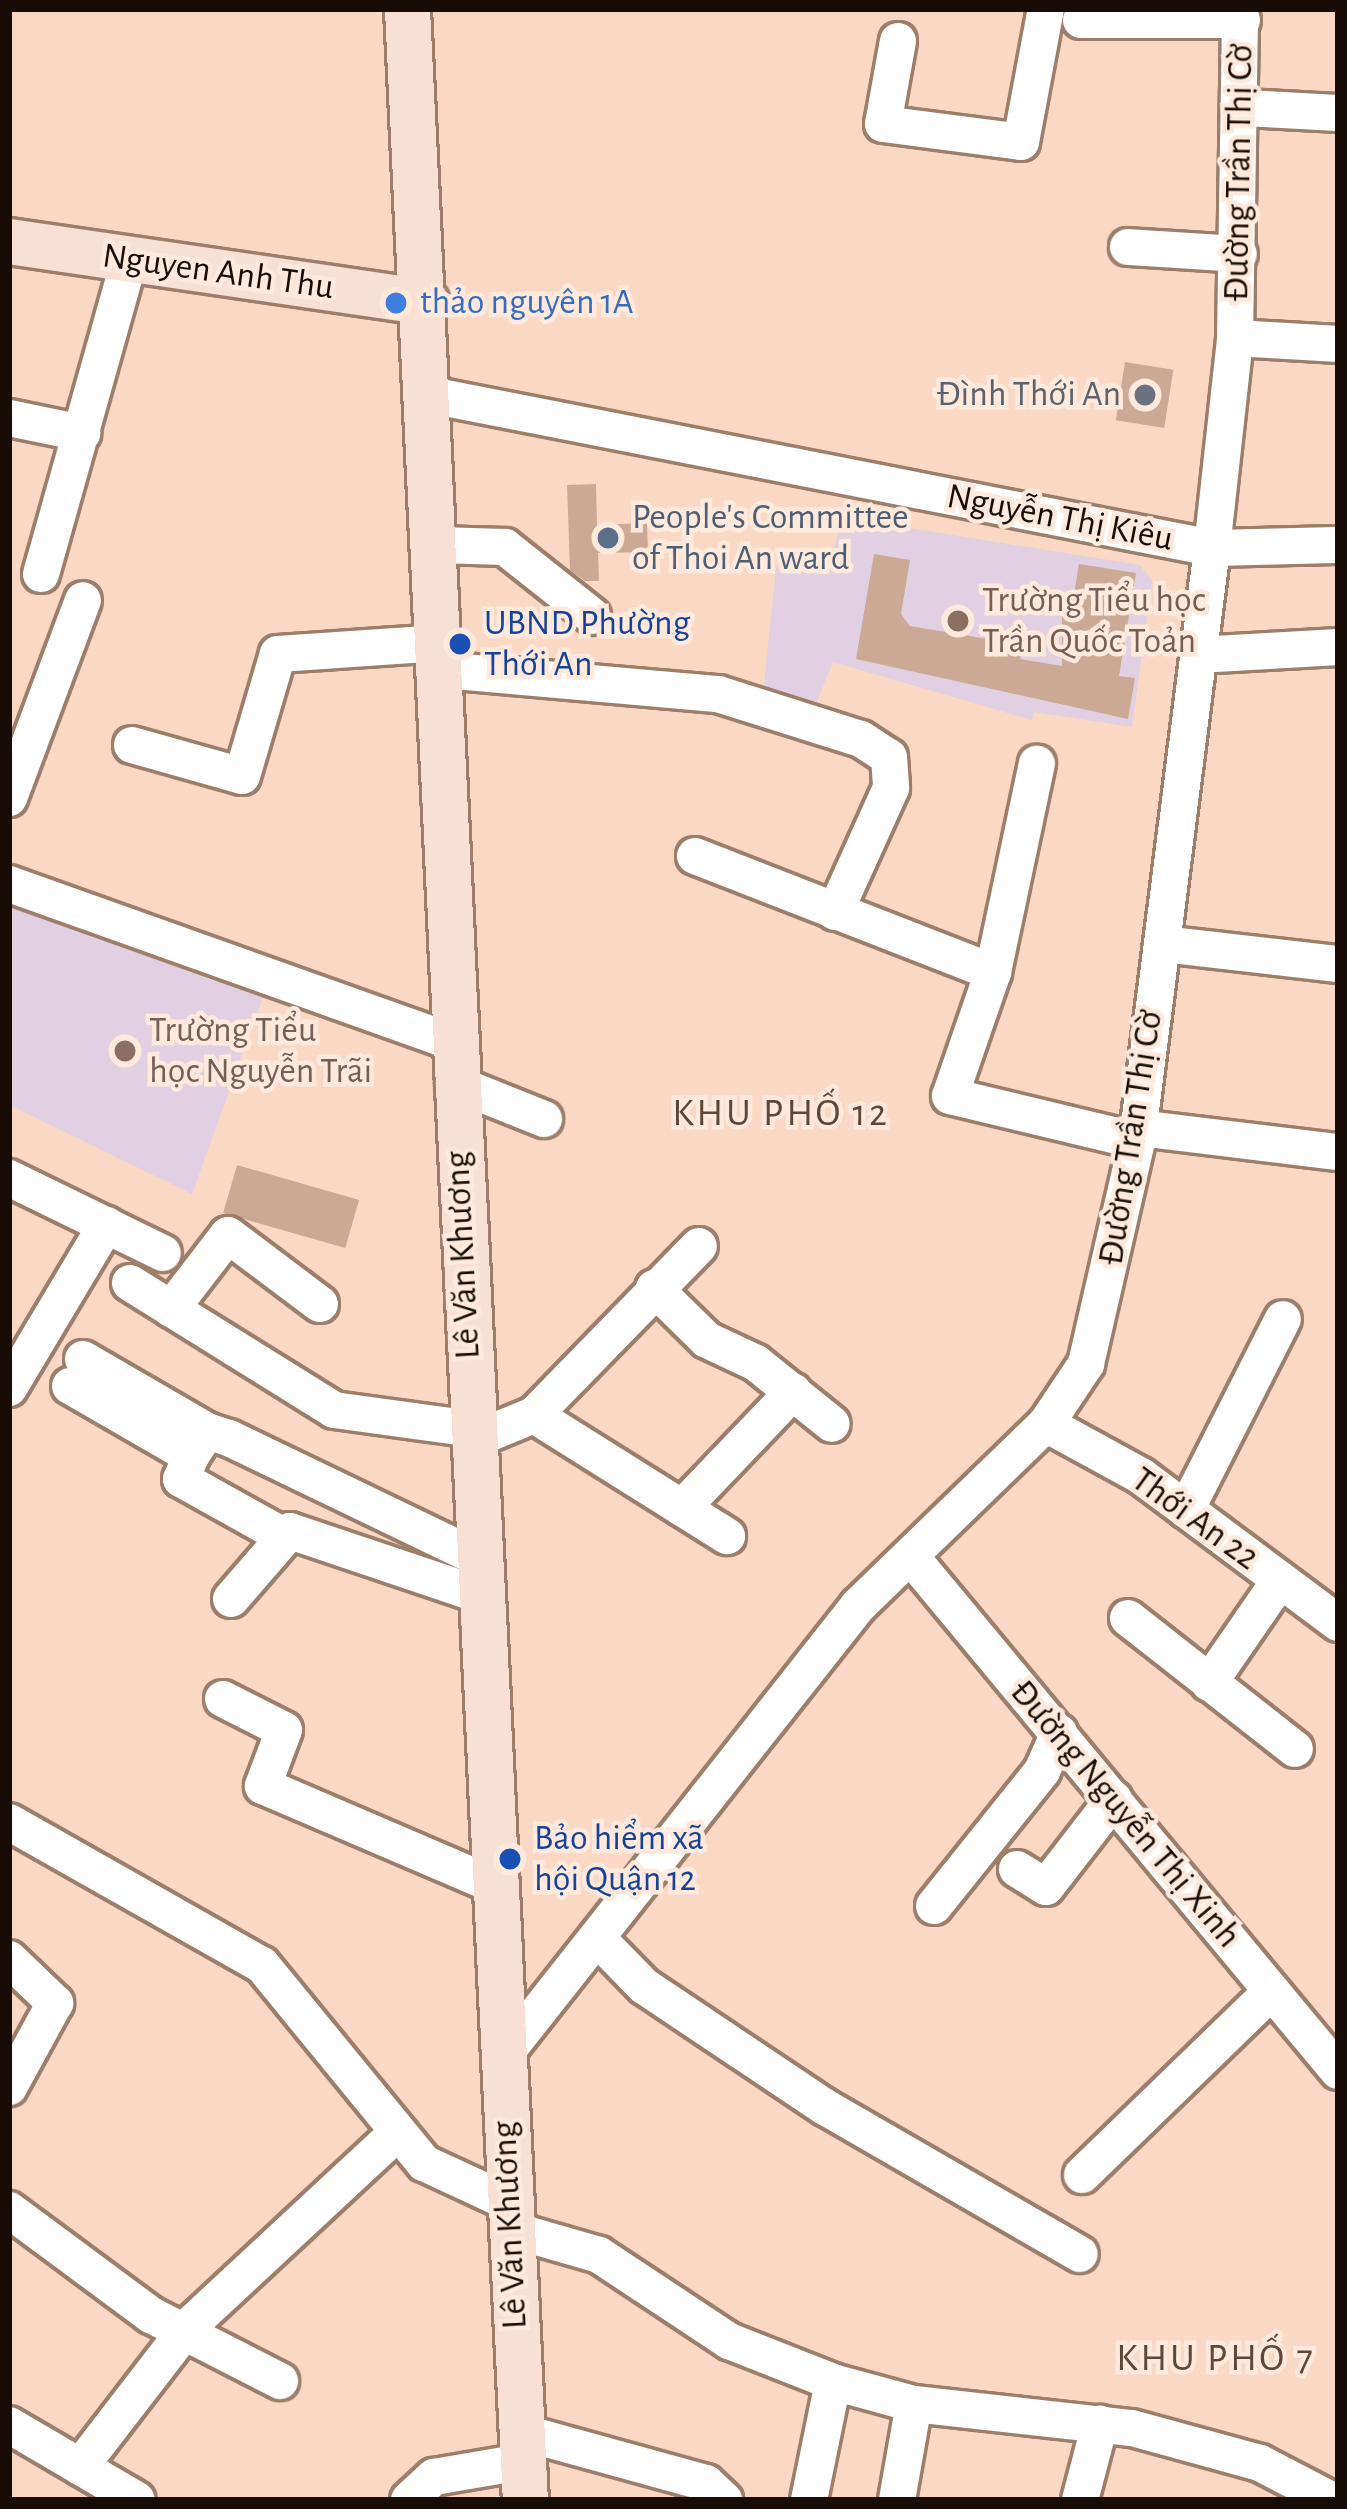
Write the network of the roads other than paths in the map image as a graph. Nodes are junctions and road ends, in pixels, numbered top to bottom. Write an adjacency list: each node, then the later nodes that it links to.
1 (407, 9): 11 (main road, Lê Văn Khương)
2 (1064, 14): 3 (street); 4 (street)
3 (1241, 15): 5 (street, Đường Trần Thị Cờ)
4 (898, 41)
5 (1245, 107): 6 (street); 9 (street, Đường Trần Thị Cờ)
6 (1338, 113)
7 (9, 241): 10 (main road, Nguyen Anh Thu)
8 (1128, 247): 9 (street)
9 (1238, 254): 12 (street, Đường Trần Thị Cờ)
10 (129, 260): 11 (main road, Nguyen Anh Thu); 16 (street)
11 (426, 302): 14 (main road, Lê Văn Khương)
12 (1235, 338): 13 (street); 19 (street, Đường Trần Thị Cờ)
13 (1338, 344)
14 (430, 395): 17 (main road, Lê Văn Khương); 19 (street, Nguyễn Thị Kiêu)
15 (9, 418): 16 (street)
16 (82, 433): 20 (street)
17 (437, 545): 22 (street); 25 (main road, Lê Văn Khương)
18 (1338, 545): 19 (street, Nguyễn Thị Kiêu)
19 (1212, 548): 24 (street, Đường Trần Thị Cờ)
20 (41, 574)
21 (83, 600): 28 (street)
22 (592, 616)
23 (1338, 646): 24 (street)
24 (1198, 655): 32 (street, Đường Trần Thị Cờ)
25 (441, 657): 26 (street); 31 (street); 35 (main road, Lê Văn Khương)
26 (132, 745)
27 (1037, 764): 34 (street)
28 (9, 799)
29 (695, 856): 31 (street)
30 (9, 884): 35 (street)
31 (836, 912): 34 (street)
32 (1162, 944): 33 (street); 37 (street, Đường Trần Thị Cờ)
33 (1338, 964)
34 (993, 972): 37 (street)
35 (453, 1062): 36 (street); 54 (main road, Lê Văn Khương)
36 (544, 1119)
37 (1138, 1134): 38 (street); 53 (street, Đường Trần Thị Cờ)
38 (1338, 1152)
39 (9, 1178): 40 (street)
40 (106, 1225): 42 (street); 48 (street)
41 (699, 1246): 44 (street)
42 (163, 1252)
43 (130, 1283): 46 (street)
44 (654, 1288): 50 (street); 51 (street)
45 (320, 1304): 46 (street)
46 (171, 1309): 54 (street)
47 (1283, 1319): 57 (street)
48 (47, 1325): 49 (street); 55 (street)
49 (9, 1388)
50 (793, 1392): 52 (street); 56 (street)
51 (534, 1415): 54 (street); 56 (street)
52 (832, 1424)
53 (1046, 1424): 57 (street, Thới An 22); 60 (street, Đường Trần Thị Cờ)
54 (473, 1434): 61 (main road, Lê Văn Khương)
55 (199, 1444): 58 (street); 61 (street)
56 (682, 1508): 59 (street)
57 (1186, 1510): 62 (street, Thới An 22)
58 (280, 1534): 61 (street); 63 (street)
59 (727, 1535)
60 (912, 1558): 68 (street, Đường Nguyễn Thị Xinh); 75 (street, Đường Trần Thị Cờ)
61 (481, 1577): 73 (main road, Lê Văn Khương)
62 (1280, 1580): 65 (street, Thới An 22); 66 (street)
63 (231, 1599)
64 (1128, 1618): 66 (street)
65 (1338, 1623)
66 (1209, 1683): 69 (street)
67 (223, 1700): 73 (street)
68 (1059, 1733): 70 (street, Đường Nguyễn Thị Xinh); 74 (street)
69 (1295, 1749)
70 (1114, 1799): 72 (street); 77 (street, Đường Nguyễn Thị Xinh)
71 (9, 1822): 81 (street)
72 (1017, 1869)
73 (494, 1885): 78 (main road, Lê Văn Khương)
74 (934, 1906)
75 (599, 1940): 78 (street, Đường Trần Thị Cờ); 85 (street)
76 (9, 1958): 80 (street)
77 (1272, 1991): 79 (street, Đường Nguyễn Thị Xinh); 82 (street)
78 (504, 2055): 84 (main road, Lê Văn Khương)
79 (1338, 2071)
80 (9, 2087)
81 (397, 2133): 84 (street); 86 (street)
82 (1082, 2175)
83 (9, 2210): 86 (street)
84 (508, 2216): 88 (street); 92 (main road, Lê Văn Khương)
85 (1080, 2254)
86 (188, 2327): 87 (street); 93 (street)
87 (280, 2381)
88 (833, 2381): 89 (street); 94 (street)
89 (914, 2404): 90 (street); 98 (street)
90 (1100, 2424): 99 (street); 100 (street)
91 (9, 2426): 93 (street)
92 (522, 2464): 96 (street); 97 (street)
93 (80, 2467): 95 (street)
94 (817, 2498)
95 (137, 2500)
96 (410, 2500)
97 (724, 2500)
98 (897, 2500)
99 (1080, 2500)
100 (1331, 2500)

